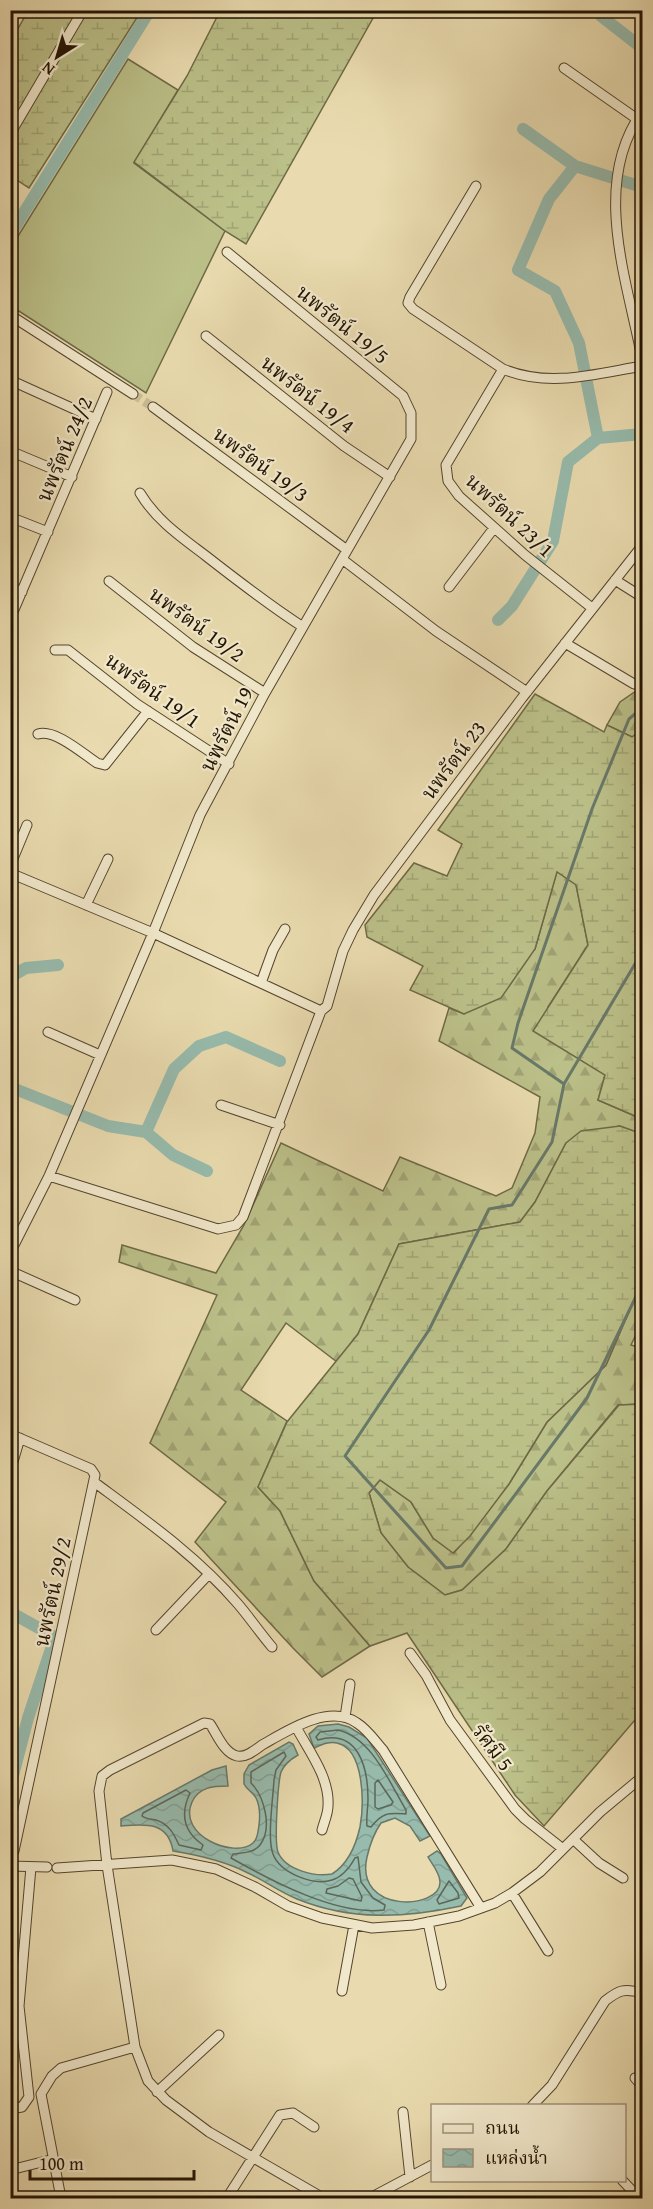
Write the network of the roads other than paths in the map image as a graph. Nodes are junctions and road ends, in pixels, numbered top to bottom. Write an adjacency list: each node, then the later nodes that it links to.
1 (83, 10): 4 (street)
2 (564, 68): 3 (street)
3 (640, 116): 9 (street)
4 (10, 134)
5 (476, 186): 11 (street)
6 (226, 252): 17 (street, นพรัตน์ 19/5)
7 (10, 315): 14 (street)
8 (206, 336): 20 (street, นพรัตน์ 19/4)
9 (642, 358)
10 (642, 366): 11 (street)
11 (502, 369): 23 (street, นพรัตน์ 23/1)
12 (10, 380): 16 (street)
13 (107, 392): 16 (street, นพรัตน์ 24/2)
14 (133, 394)
15 (153, 407): 26 (street, นพรัตน์ 19/3)
16 (96, 420): 19 (street, นพรัตน์ 24/2)
17 (411, 439): 20 (street, นพรัตน์ 19)
18 (10, 451): 19 (street)
19 (72, 477): 24 (street, นพรัตน์ 24/2)
20 (390, 477): 26 (street, นพรัตน์ 19)
21 (140, 493): 36 (street)
22 (10, 517): 24 (street)
23 (494, 528): 30 (street); 34 (street, นพรัตน์ 23/1)
24 (48, 532): 32 (street, นพรัตน์ 24/2)
25 (642, 546): 28 (street, นพรัตน์ 23)
26 (347, 550): 27 (street, นพรัตน์ 19)
27 (342, 560): 36 (street, นพรัตน์ 19); 40 (street)
28 (615, 580): 33 (street); 34 (street, นพรัตน์ 23)
29 (109, 581): 41 (street, นพรัตน์ 19/2)
30 (449, 587)
31 (10, 588): 32 (street)
32 (22, 592): 35 (street, นพรัตน์ 24/2)
33 (642, 597)
34 (592, 608): 37 (street, นพรัตน์ 23)
35 (10, 619)
36 (303, 627): 41 (street, นพรัตน์ 19)
37 (565, 643): 39 (street); 40 (street, นพรัตน์ 23)
38 (55, 650): 42 (street, นพรัตน์ 19/1)
39 (634, 684)
40 (527, 692): 53 (street, นพรัตน์ 23)
41 (265, 693): 44 (street, นพรัตน์ 19)
42 (148, 711): 43 (street); 44 (street, นพรัตน์ 19/1)
43 (38, 734)
44 (229, 764): 51 (street, นพรัตน์ 19)
45 (27, 825): 47 (street)
46 (108, 859): 49 (street)
47 (10, 866)
48 (10, 873): 49 (street)
49 (86, 905): 51 (street)
50 (285, 929): 52 (street)
51 (153, 933): 52 (street); 55 (street, นพรัตน์ 19)
52 (261, 983): 53 (street)
53 (321, 1011): 57 (street, นพรัตน์ 23)
54 (48, 1032): 55 (street)
55 (100, 1055): 58 (street, นพรัตน์ 19)
56 (221, 1105): 57 (street)
57 (279, 1125): 58 (street, นพรัตน์ 23)
58 (49, 1176): 59 (street, นพรัตน์ 19)
59 (14, 1234): 60 (street, นพรัตน์ 19)
60 (10, 1252)
61 (10, 1271): 62 (street)
62 (75, 1300)
63 (10, 1434): 64 (street)
64 (20, 1438): 65 (street); 66 (street)
65 (10, 1472)
66 (94, 1482): 67 (street); 78 (street, นพรัตน์ 29/2)
67 (208, 1575): 68 (street); 69 (street)
68 (156, 1630)
69 (272, 1647)
70 (410, 1653): 77 (street, รัศมี 5)
71 (350, 1684): 72 (street)
72 (345, 1717): 73 (street); 84 (street)
73 (296, 1727): 75 (street); 79 (street)
74 (642, 1777): 76 (street)
75 (322, 1830)
76 (573, 1839): 77 (street); 82 (street)
77 (563, 1849): 83 (street)
78 (14, 1851)
79 (107, 1865): 81 (street); 86 (street); 92 (street)
80 (10, 1866): 81 (street)
81 (31, 1867): 97 (street)
82 (623, 1878)
83 (512, 1893): 84 (street); 87 (street)
84 (481, 1908): 85 (street)
85 (428, 1922): 86 (street); 88 (street)
86 (354, 1925): 89 (street)
87 (548, 1951)
88 (441, 1985)
89 (342, 1991)
90 (642, 1993): 96 (street)
91 (219, 2035): 95 (street)
92 (135, 2046): 95 (street); 101 (street)
93 (635, 2078): 94 (street)
94 (642, 2086)
95 (157, 2092): 100 (street)
96 (534, 2104)
97 (10, 2109)
98 (403, 2112): 104 (street)
99 (314, 2127): 100 (street)
100 (252, 2158): 107 (street); 108 (street)
101 (54, 2159): 103 (street); 106 (street)
102 (431, 2166): 104 (street)
103 (10, 2170)
104 (410, 2177): 109 (street)
105 (623, 2182): 110 (street)
106 (61, 2199)
107 (226, 2199)
108 (323, 2199)
109 (370, 2199)
110 (639, 2199)

